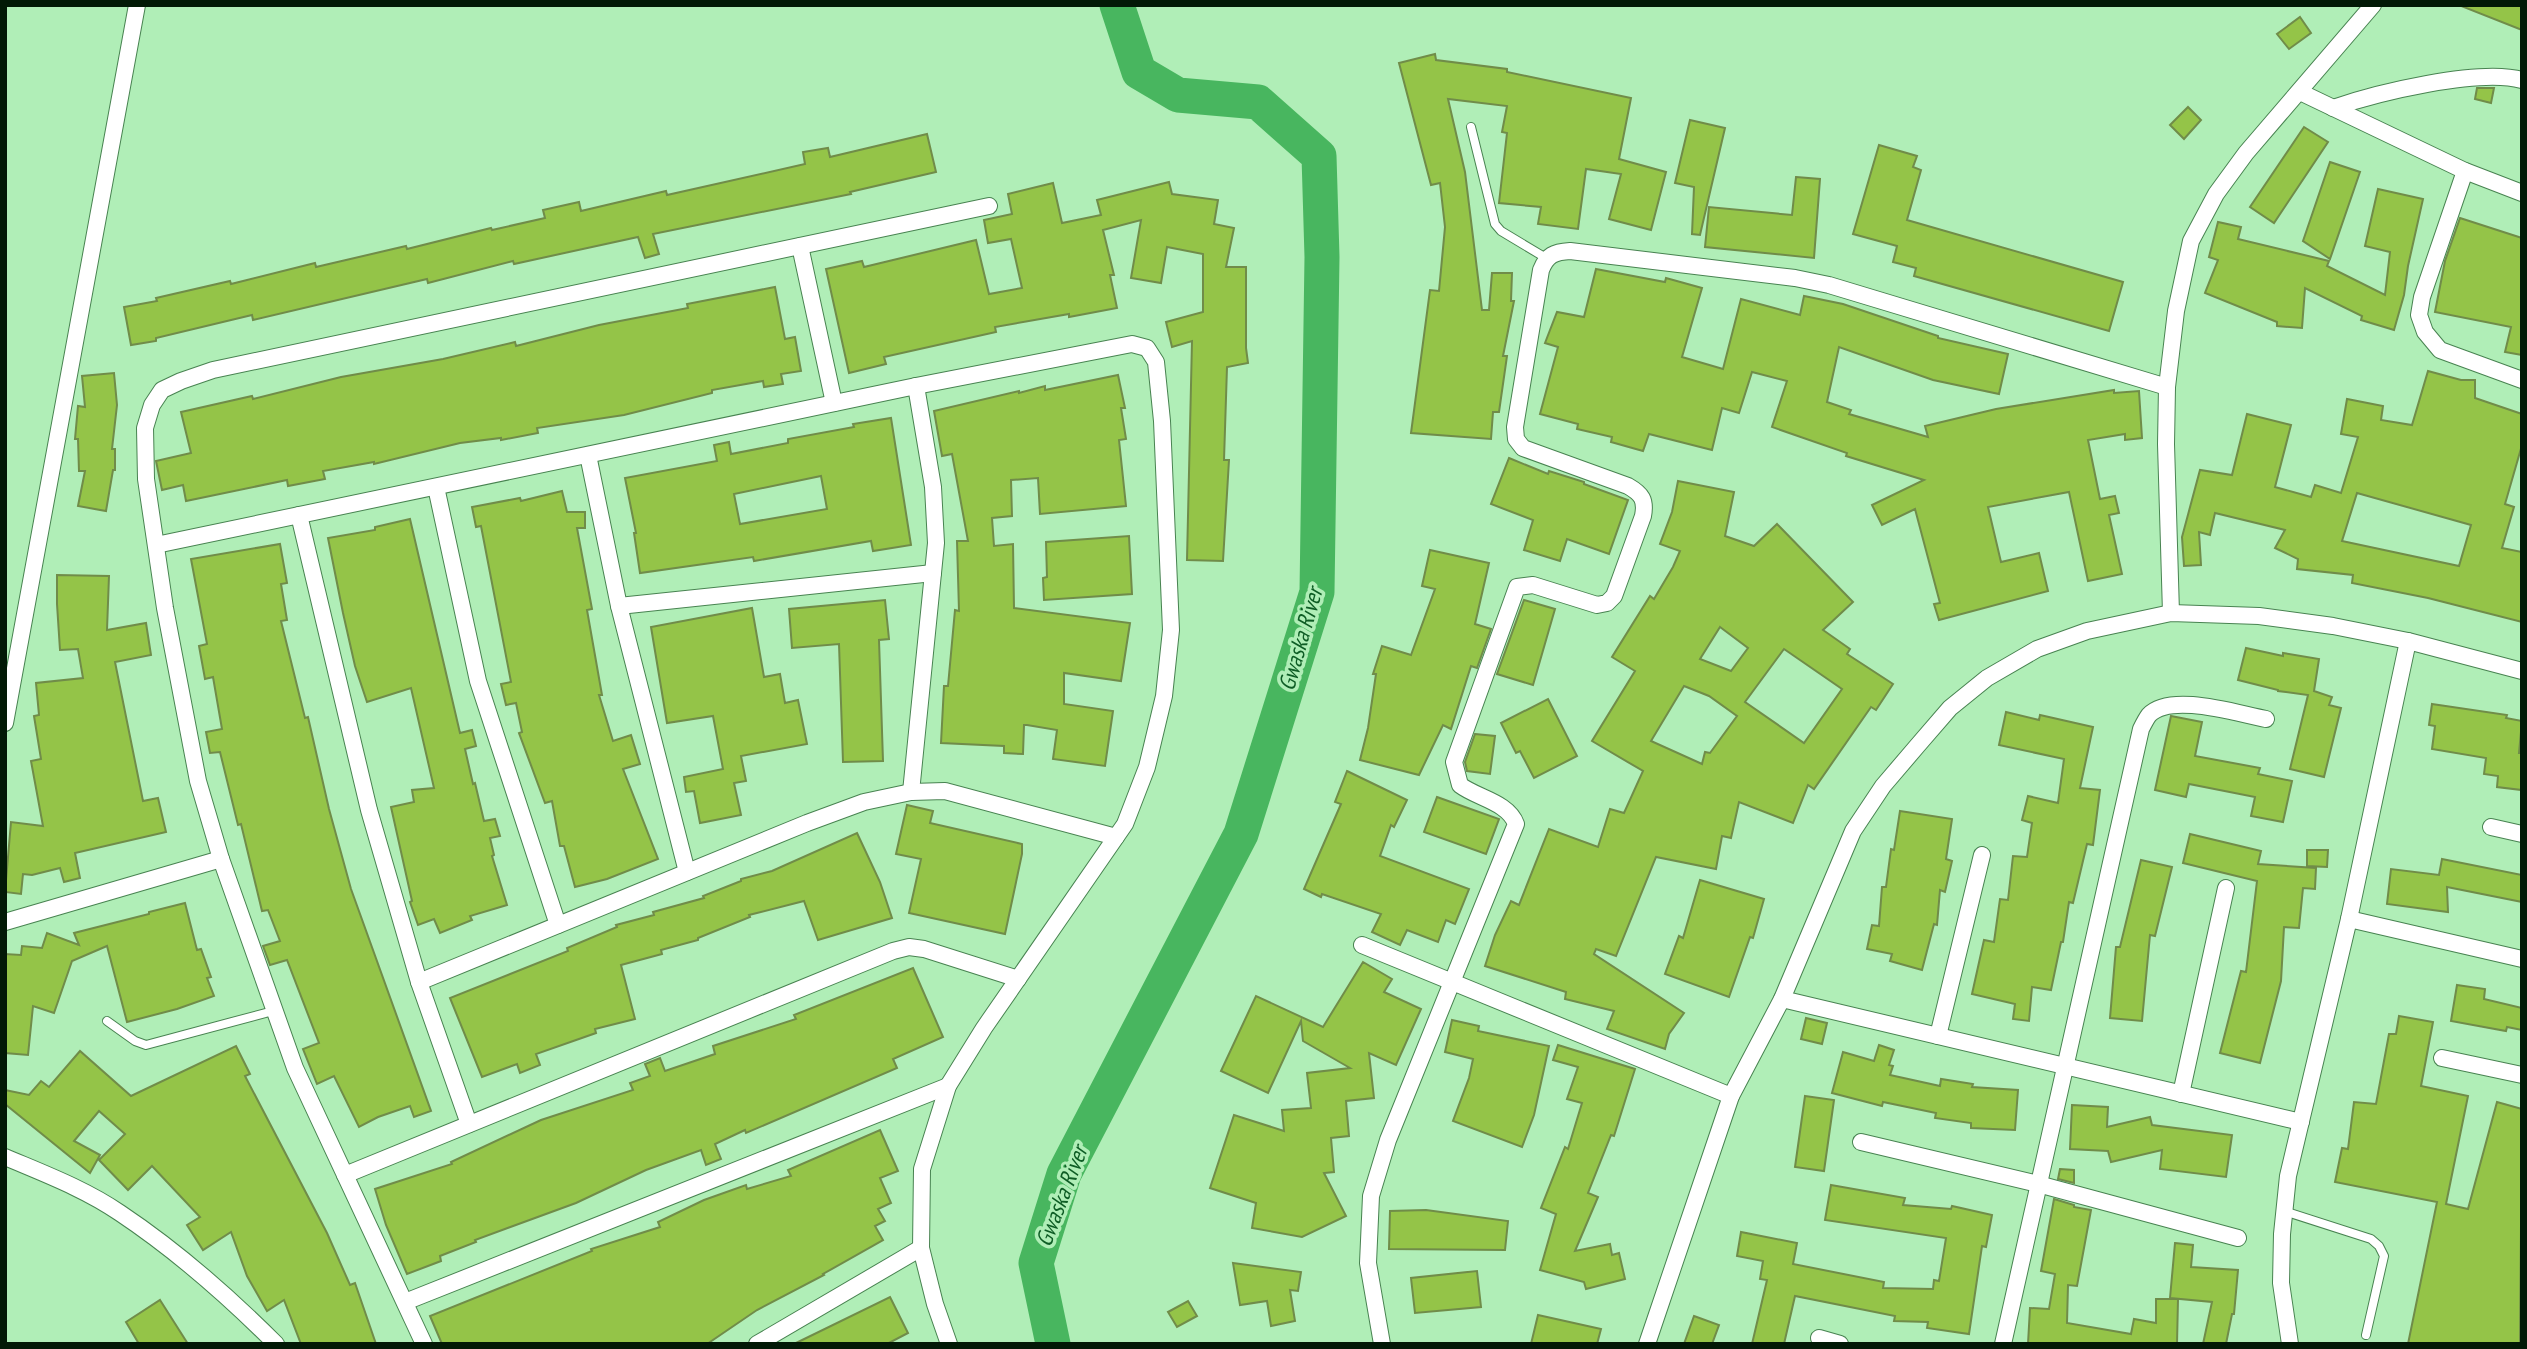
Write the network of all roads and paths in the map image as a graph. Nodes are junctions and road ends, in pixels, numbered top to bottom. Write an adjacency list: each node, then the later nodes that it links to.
1 (137, 5): 26 (street)
2 (2373, 5): 4 (street)
3 (2522, 80): 5 (street)
4 (2300, 92): 5 (street); 14 (street)
5 (2333, 108): 7 (street)
6 (1471, 127): 11 (lane)
7 (2465, 171): 8 (street); 12 (street)
8 (2522, 193)
9 (989, 206): 10 (street)
10 (800, 246): 15 (street); 19 (street)
11 (1546, 258): 14 (street); 42 (street)
12 (2522, 380)
13 (916, 386): 15 (street); 20 (street); 30 (street)
14 (2167, 387): 22 (street)
15 (834, 403): 16 (street)
16 (588, 455): 17 (street); 21 (street)
17 (436, 486): 18 (street); 37 (street)
18 (299, 515): 19 (street); 41 (street)
19 (156, 545): 32 (street)
20 (933, 573): 21 (street); 27 (street)
21 (619, 606): 33 (street)
22 (2171, 613): 23 (street); 43 (street)
23 (2408, 641): 24 (street); 35 (street)
24 (2522, 671)
25 (2266, 719): 48 (street)
26 (5, 723)
27 (911, 792): 30 (street); 33 (street)
28 (2491, 827): 29 (street)
29 (2522, 834)
30 (1116, 836): 40 (street)
31 (1982, 855): 46 (street)
32 (220, 859): 36 (street); 44 (street)
33 (687, 872): 37 (street)
34 (2226, 888): 51 (street)
35 (2349, 919): 39 (street); 53 (street)
36 (5, 922)
37 (558, 925): 41 (street)
38 (1362, 945): 42 (street)
39 (2522, 959)
40 (1018, 979): 50 (street); 54 (street)
41 (419, 982): 54 (street)
42 (1452, 984): 52 (street); 69 (street)
43 (1782, 999): 46 (street); 52 (street)
44 (273, 1012): 45 (lane); 57 (street)
45 (107, 1021)
46 (1938, 1036): 48 (street)
47 (2442, 1058): 49 (street)
48 (2064, 1067): 51 (street); 58 (street)
49 (2522, 1075)
50 (948, 1086): 61 (street); 62 (street)
51 (2181, 1094): 53 (street)
52 (1731, 1096): 70 (street)
53 (2301, 1122): 59 (street)
54 (469, 1124): 57 (street)
55 (1861, 1142): 58 (street)
56 (5, 1157): 65 (street)
57 (345, 1175): 62 (street)
58 (2038, 1184): 60 (street); 72 (street)
59 (2284, 1211): 63 (lane); 73 (street)
60 (2238, 1238)
61 (920, 1248): 67 (street); 68 (street)
62 (405, 1302): 66 (street)
63 (2366, 1335)
64 (1819, 1338): 71 (street)
65 (276, 1344)
66 (424, 1344)
67 (757, 1344)
68 (949, 1344)
69 (1382, 1344)
70 (1647, 1344)
71 (1840, 1344)
72 (2003, 1344)
73 (2290, 1344)

